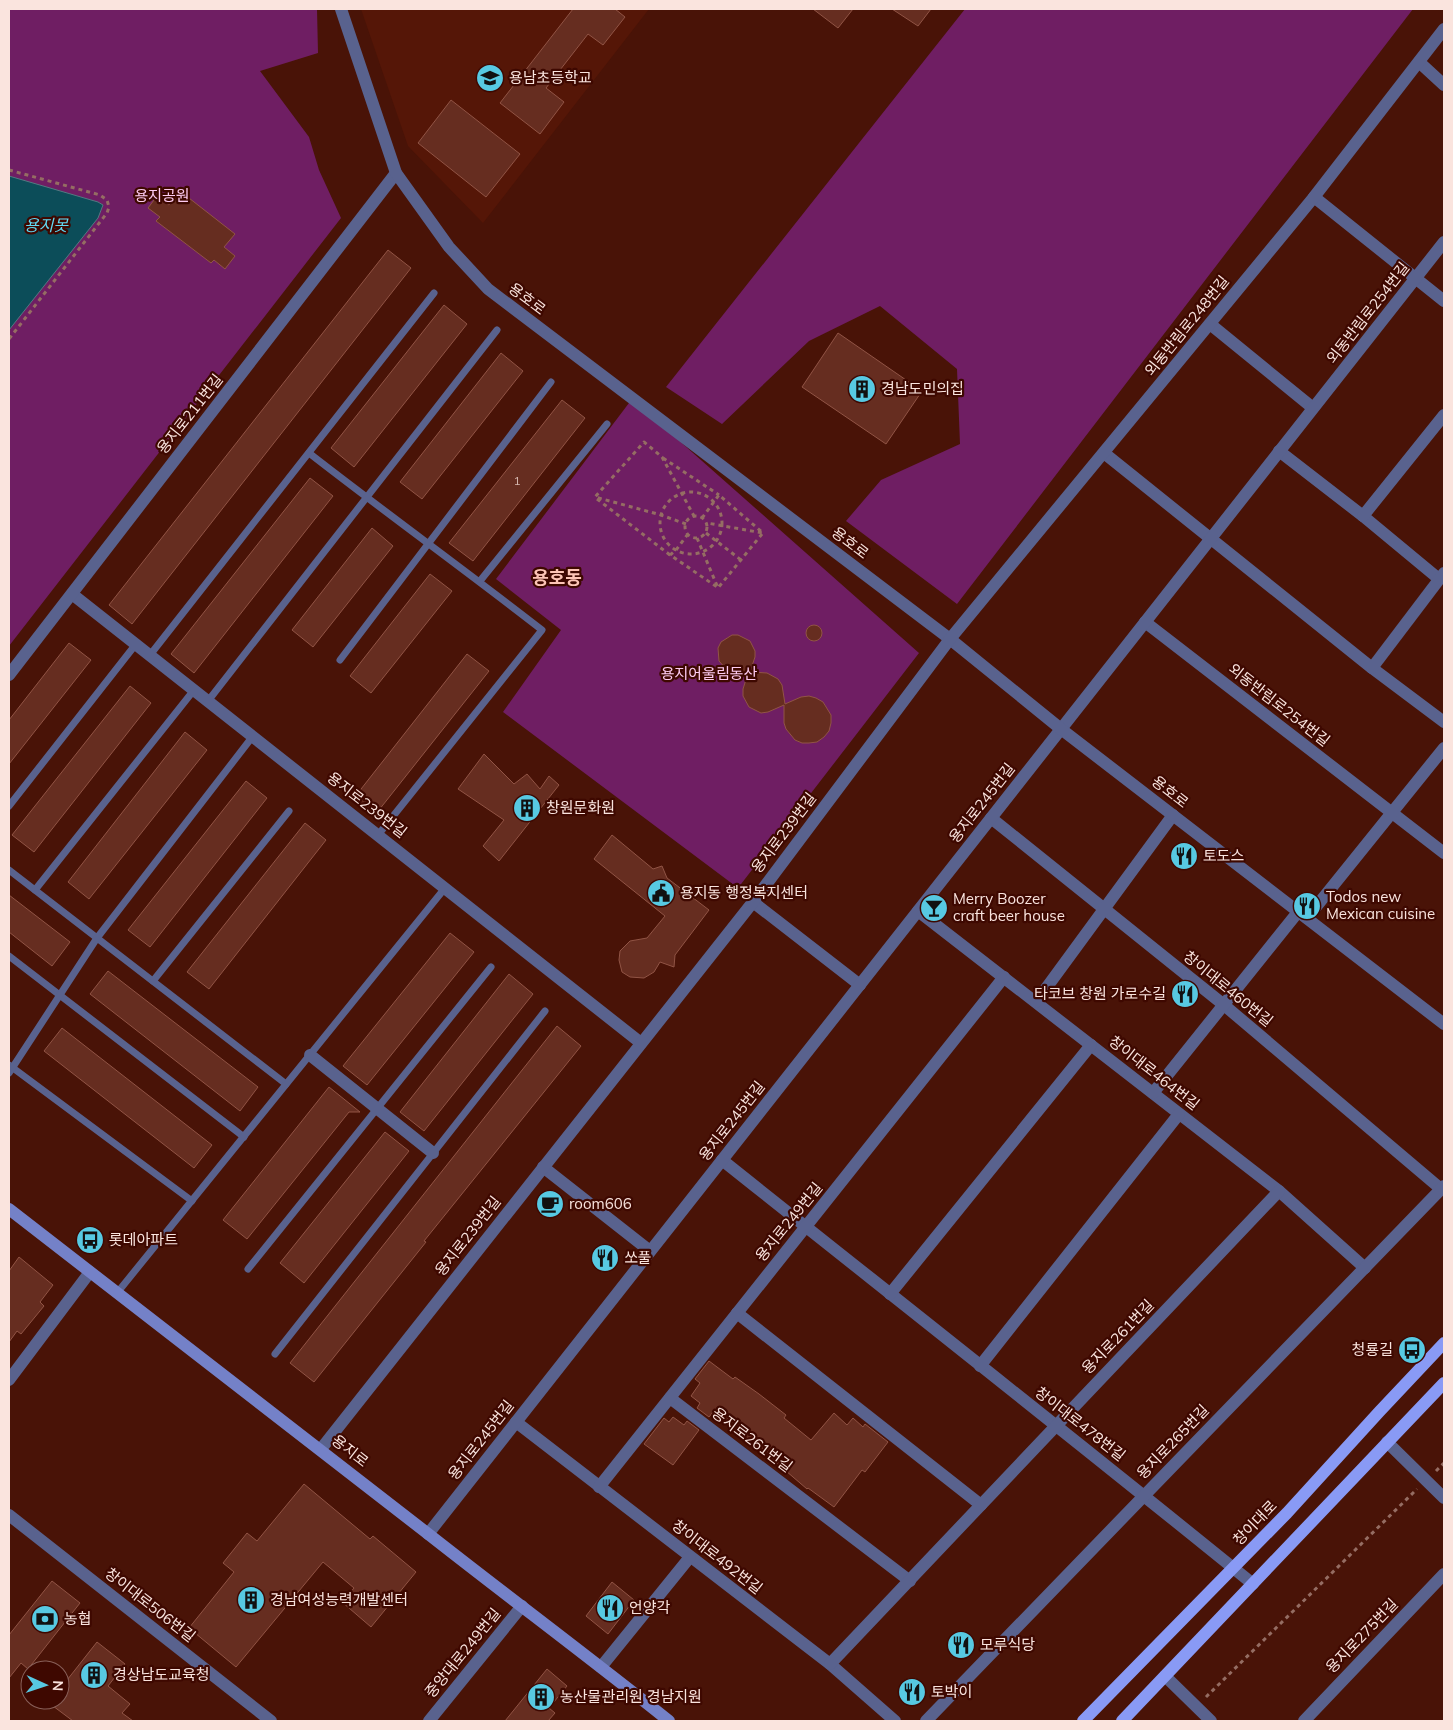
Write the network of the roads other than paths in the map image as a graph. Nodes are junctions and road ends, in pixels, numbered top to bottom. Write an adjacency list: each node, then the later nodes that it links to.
1 (340, 9): 5 (street, 용호로)
2 (1444, 29): 3 (street, 외동반림로248번길)
3 (1419, 62): 4 (street); 6 (street, 외동반림로248번길)
4 (1444, 85)
5 (396, 173): 26 (street, 용지로211번길); 28 (street, 용호로)
6 (1314, 197): 8 (street); 11 (street, 외동반림로248번길)
7 (1444, 242): 8 (street, 외동반림로254번길)
8 (1415, 278): 10 (street); 14 (street, 외동반림로254번길)
9 (434, 293): 18 (lane)
10 (1444, 301)
11 (1210, 324): 14 (street); 19 (street, 외동반림로248번길)
12 (497, 330): 20 (lane)
13 (551, 382): 23 (lane)
14 (1313, 408): 17 (street, 외동반림로254번길)
15 (1444, 415): 21 (street)
16 (607, 424): 25 (lane)
17 (1279, 451): 21 (street); 22 (street, 외동반림로254번길)
18 (308, 453): 20 (lane); 30 (lane)
19 (1104, 453): 22 (street); 28 (street, 외동반림로248번길)
20 (366, 498): 23 (lane); 35 (lane)
21 (1363, 516): 24 (street)
22 (1210, 539): 27 (street, 외동반림로254번길); 32 (street)
23 (429, 543): 25 (lane); 31 (lane)
24 (1442, 576): 32 (street)
25 (480, 581): 45 (lane)
26 (72, 594): 29 (street, 용지로239번길); 33 (street, 용지로211번길)
27 (1145, 622): 37 (street, 외동반림로254번길); 42 (street, 외동반림로254번길)
28 (950, 639): 37 (street, 용호로); 50 (street, 용지로239번길)
29 (136, 644): 30 (street, 용지로239번길); 40 (lane)
30 (150, 655): 34 (street, 용지로239번길)
31 (340, 660)
32 (1372, 668): 36 (street)
33 (9, 675)
34 (194, 690): 35 (street, 용지로239번길); 49 (lane)
35 (208, 701): 38 (street, 용지로239번길)
36 (1444, 722)
37 (1061, 729): 43 (street, 용호로); 44 (street, 용지로245번길)
38 (253, 736): 45 (street, 용지로239번길); 54 (lane)
39 (1444, 748): 42 (street)
40 (9, 806)
41 (289, 811): 58 (lane)
42 (1393, 813): 46 (street, 외동반림로254번길); 53 (street)
43 (1173, 815): 51 (street); 53 (street, 용호로)
44 (991, 818): 51 (street, 창이대로460번길); 52 (street, 용지로245번길)
45 (378, 835): 48 (street, 용지로239번길)
46 (1444, 853)
47 (9, 870): 49 (lane)
48 (445, 888): 65 (street, 용지로239번길); 67 (lane)
49 (35, 890): 54 (lane)
50 (753, 902): 59 (street); 65 (street, 용지로239번길)
51 (1104, 909): 61 (street); 62 (street, 창이대로460번길)
52 (918, 911): 57 (street, 창이대로464번길); 59 (street, 용지로245번길)
53 (1303, 915): 62 (street); 64 (street, 용호로)
54 (97, 938): 58 (lane); 60 (lane)
55 (9, 956): 60 (lane)
56 (491, 967): 71 (lane)
57 (1004, 977): 61 (street, 창이대로464번길); 81 (street, 용지로249번길)
58 (153, 982): 69 (lane)
59 (860, 984): 75 (street, 용지로245번길)
60 (59, 995): 68 (lane); 73 (lane)
61 (1036, 1002): 66 (street, 창이대로464번길)
62 (1224, 1005): 70 (street); 77 (street, 창이대로460번길)
63 (545, 1010): 74 (lane)
64 (1444, 1024)
65 (641, 1043): 76 (street, 용지로239번길)
66 (1091, 1045): 70 (street, 창이대로464번길); 87 (street)
67 (310, 1055): 69 (lane); 71 (street)
68 (10, 1069): 79 (lane)
69 (286, 1084): 73 (lane)
70 (1153, 1093): 72 (street, 창이대로464번길)
71 (377, 1108): 74 (street); 84 (lane)
72 (1179, 1114): 78 (street, 창이대로464번길); 91 (street)
73 (244, 1136): 79 (lane)
74 (433, 1152): 90 (lane)
75 (722, 1160): 81 (street, 창이대로478번길); 82 (street, 용지로245번길)
76 (543, 1167): 82 (street); 98 (street, 용지로239번길)
77 (1443, 1187): 83 (street, 용지로265번길)
78 (1279, 1192): 83 (street, 창이대로464번길); 96 (street, 용지로261번길)
79 (192, 1201): 86 (lane)
80 (9, 1209): 85 (main road, 용지로)
81 (806, 1227): 87 (street, 창이대로478번길); 88 (street, 용지로249번길)
82 (650, 1251): 95 (street, 용지로245번길)
83 (1365, 1268): 100 (street, 용지로265번길)
84 (248, 1269)
85 (90, 1272): 86 (main road, 용지로); 92 (street)
86 (117, 1293): 98 (main road, 용지로)
87 (890, 1294): 91 (street, 창이대로478번길)
88 (737, 1313): 94 (street, 용지로249번길); 102 (street)
89 (1444, 1343): 106 (main road, 창이대로)
90 (275, 1354)
91 (980, 1366): 96 (street, 창이대로478번길)
92 (9, 1380)
93 (1444, 1383): 97 (main road)
94 (670, 1398): 99 (street, 용지로249번길); 108 (street, 용지로261번길)
95 (516, 1422): 99 (street, 창이대로492번길); 104 (street, 용지로245번길)
96 (1056, 1427): 100 (street, 창이대로478번길); 102 (street, 용지로261번길)
97 (1387, 1442): 101 (street); 109 (main road)
98 (321, 1449): 104 (main road, 용지로)
99 (599, 1487): 105 (street, 창이대로492번길)
100 (1144, 1495): 106 (street, 창이대로478번길); 118 (street, 용지로265번길)
101 (1444, 1498)
102 (981, 1505): 108 (street, 용지로261번길)
103 (9, 1515): 114 (street, 창이대로506번길)
104 (428, 1534): 110 (main road, 용지로)
105 (690, 1557): 111 (street, 창이대로492번길); 112 (street)
106 (1234, 1568): 109 (street, 창이대로478번길); 119 (main road, 창이대로)
107 (1444, 1574): 122 (street, 용지로275번길)
108 (910, 1580): 111 (street, 용지로261번길)
109 (1252, 1584): 113 (main road)
110 (522, 1606): 112 (main road, 용지로); 115 (street, 중앙대로249번길)
111 (830, 1664): 117 (street, 창이대로492번길)
112 (602, 1667): 116 (main road, 용지로)
113 (1165, 1676): 120 (main road); 121 (street)
114 (272, 1721)
115 (429, 1721)
116 (669, 1721)
117 (895, 1721)
118 (926, 1721)
119 (1083, 1721)
120 (1122, 1721)
121 (1212, 1721)
122 (1304, 1721)

